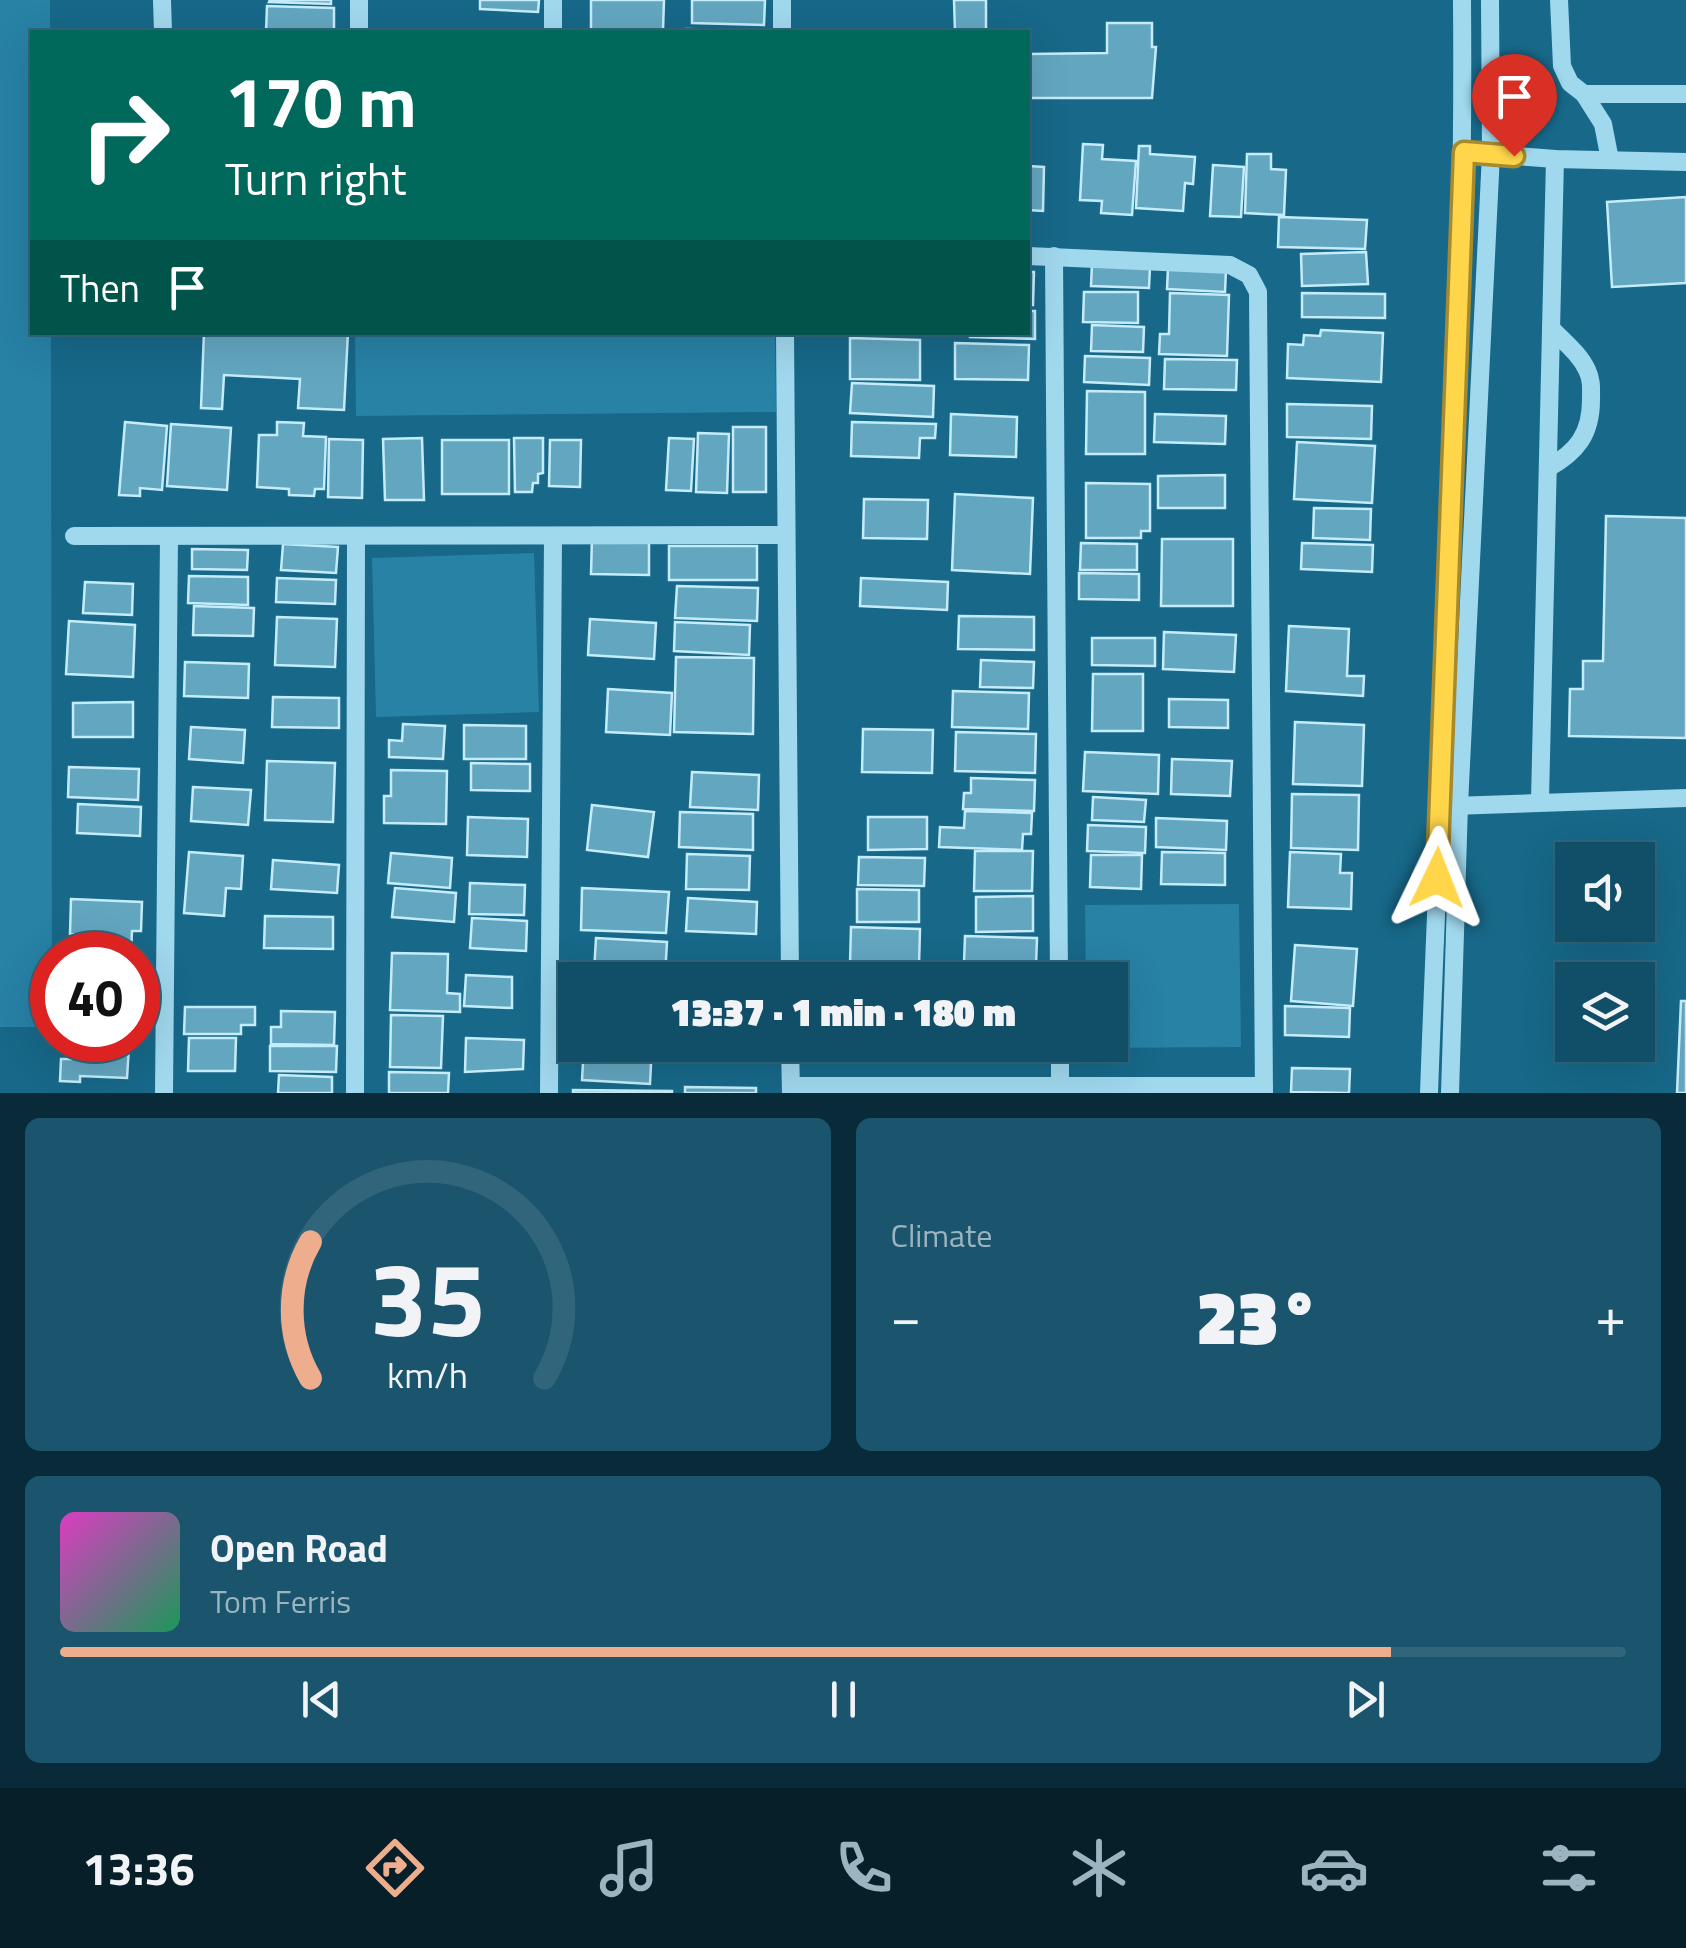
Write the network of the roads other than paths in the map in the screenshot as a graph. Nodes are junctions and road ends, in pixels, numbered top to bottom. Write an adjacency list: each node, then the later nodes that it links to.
1 (162, 0): 8 (street)
2 (359, 0): 9 (street)
3 (553, 0): 10 (street)
4 (782, 0): 11 (street)
5 (1462, 0): 14 (street)
6 (1490, 0): 15 (street)
7 (1559, 0): 12 (street)
8 (162, 30)
9 (360, 30)
10 (552, 30)
11 (782, 30)
12 (1584, 94): 13 (street); 17 (street)
13 (1686, 94)
14 (1464, 152): 15 (street); 32 (street)
15 (1492, 154): 16 (street); 31 (street)
16 (1555, 159): 17 (street); 21 (street)
17 (1610, 160): 18 (street)
18 (1686, 162)
19 (1030, 256): 20 (street)
20 (1054, 256): 34 (street); 39 (street)
21 (1551, 328): 23 (street); 23 (street)
22 (785, 335): 24 (street)
23 (1548, 468): 30 (street)
24 (786, 535): 27 (street); 33 (street)
25 (74, 536): 26 (street)
26 (170, 536): 28 (street); 40 (street)
27 (553, 536): 28 (street); 42 (street)
28 (356, 537): 41 (street)
29 (1686, 798): 30 (street)
30 (1540, 800): 31 (street)
31 (1459, 805): 32 (street); 44 (street)
32 (1440, 806): 43 (street)
33 (790, 962)
34 (1059, 962)
35 (790, 1062): 38 (street)
36 (1060, 1062): 37 (street)
37 (1060, 1085): 38 (street); 39 (street)
38 (791, 1089)
39 (1264, 1089)
40 (164, 1093)
41 (355, 1093)
42 (548, 1093)
43 (1429, 1093)
44 (1450, 1093)

